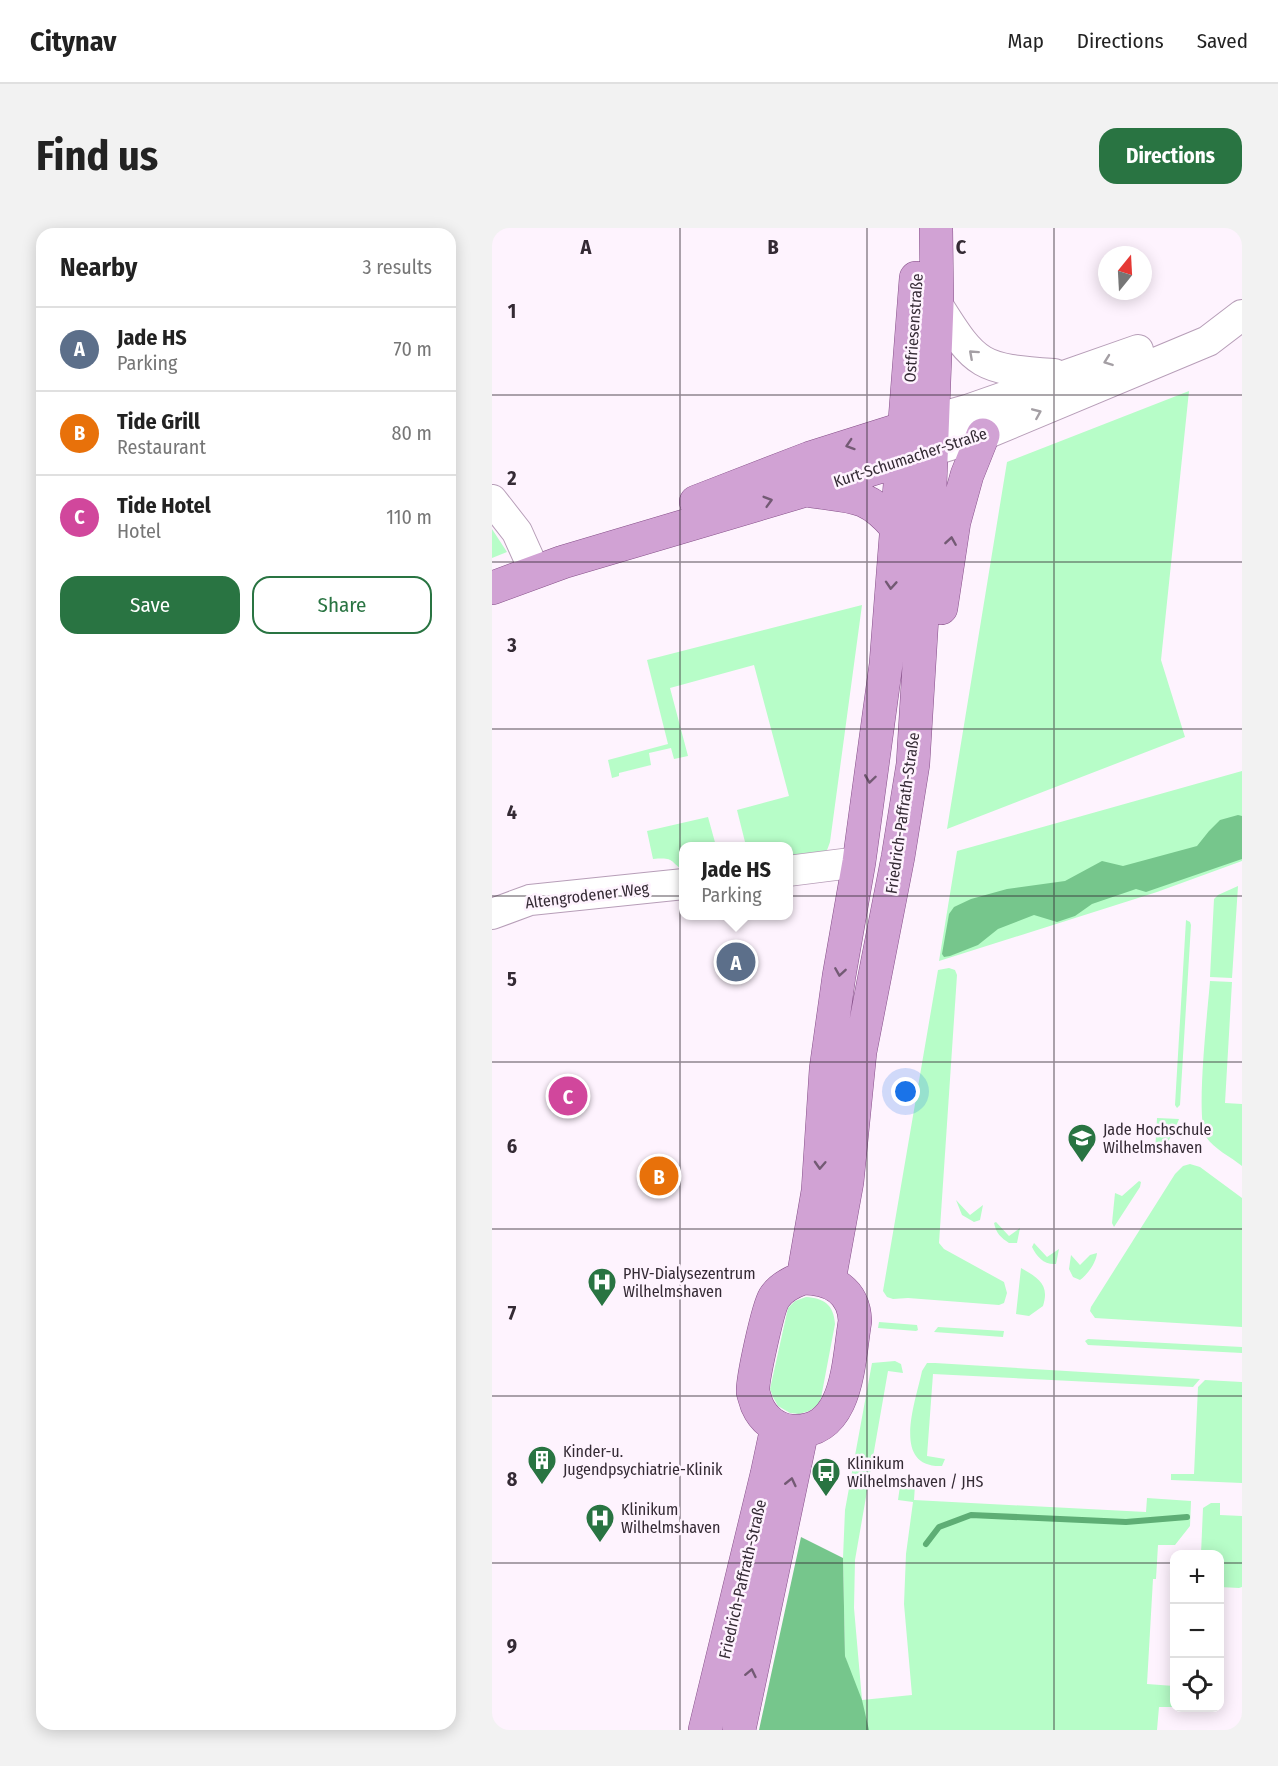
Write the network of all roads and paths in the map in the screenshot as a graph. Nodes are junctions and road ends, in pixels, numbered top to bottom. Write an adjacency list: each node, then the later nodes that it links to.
1 (920, 228): 7 (main road, Ostfriesenstraße)
2 (936, 228): 3 (main road, Friedrich-Paffrath-Straße)
3 (937, 304): 5 (street, one-way to 3); 7 (main road, Friedrich-Paffrath-Straße)
4 (1242, 314): 5 (street, Kurt-Schumacher-Straße, one-way to 5); 6 (street, Kurt-Schumacher-Straße, one-way to 4)
5 (1069, 375): 7 (street, Kurt-Schumacher-Straße)
6 (983, 435): 7 (street, Kurt-Schumacher-Straße); 13 (main road, one-way to 6)
7 (917, 439): 8 (main road, Kurt-Schumacher-Straße); 10 (main road, Friedrich-Paffrath-Straße); 11 (main road, Kurt-Schumacher-Straße, one-way to 11); 13 (main road, Friedrich-Paffrath-Straße)
8 (806, 490): 10 (main road); 11 (main road, Kurt-Schumacher-Straße, one-way to 8)
9 (492, 500): 11 (street)
10 (896, 527): 14 (main road, Friedrich-Paffrath-Straße, one-way to 14)
11 (549, 567): 12 (main road, Kurt-Schumacher-Straße)
12 (492, 588)
13 (913, 764): 18 (main road, Friedrich-Paffrath-Straße)
14 (859, 862): 15 (street); 18 (main road, Friedrich-Paffrath-Straße, one-way to 18)
15 (793, 870)
16 (679, 885): 17 (street, Altengrodener Weg)
17 (492, 914)
18 (816, 1279): 19 (main road); 19 (main road)
19 (789, 1429): 20 (main road, Friedrich-Paffrath-Straße); 21 (main road, Friedrich-Paffrath-Straße, one-way to 19)
20 (705, 1730)
21 (739, 1730)

